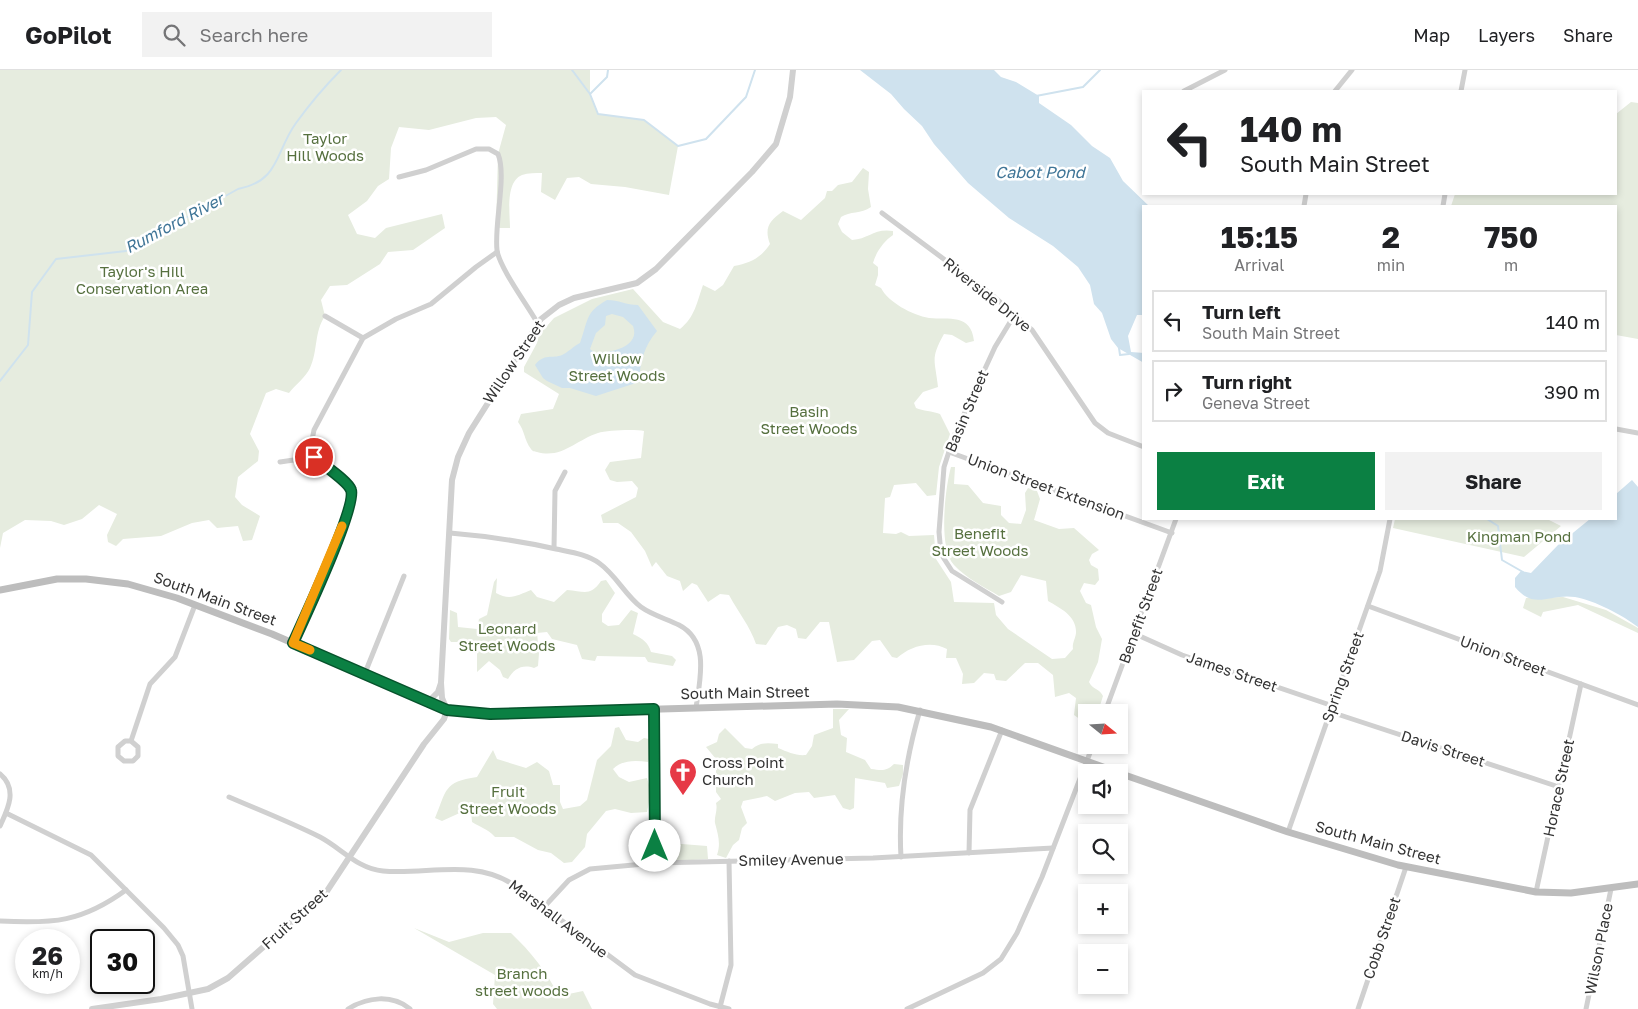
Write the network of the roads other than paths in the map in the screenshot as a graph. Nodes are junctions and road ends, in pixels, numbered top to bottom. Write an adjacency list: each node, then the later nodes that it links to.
1 (793, 70): 13 (street, Willow Street)
2 (1225, 70): 5 (street)
3 (1352, 70): 6 (street)
4 (1465, 70): 7 (street)
5 (1191, 90)
6 (1336, 90)
7 (1461, 90)
8 (399, 177): 10 (street)
9 (882, 212): 11 (street, Riverside Drive)
10 (497, 252): 13 (street); 14 (street)
11 (1015, 314): 17 (street, Riverside Drive); 18 (street, Basin Street)
12 (325, 316): 14 (street)
13 (538, 324): 24 (street, Willow Street)
14 (362, 338): 19 (street)
15 (1617, 429): 16 (street)
16 (1638, 433)
17 (1142, 447)
18 (949, 452): 25 (street, Union Street Extension); 29 (street, Basin Street)
19 (314, 457): 20 (street); 33 (street)
20 (280, 462)
21 (565, 472): 26 (street)
22 (1176, 520): 25 (street, Benefit Street)
23 (1390, 520): 31 (street, Spring Street)
24 (450, 533): 26 (street); 35 (street, Willow Street)
25 (1172, 533): 32 (street, Benefit Street)
26 (554, 548): 41 (street)
27 (404, 576): 34 (street)
28 (0, 590): 30 (main road, South Main Street)
29 (1002, 602)
30 (195, 605): 33 (main road, South Main Street); 46 (street)
31 (1368, 606): 36 (street, Union Street); 40 (street, Spring Street)
32 (1133, 633): 38 (street, Benefit Street); 40 (street, James Street)
33 (293, 643): 34 (main road, South Main Street)
34 (365, 673): 37 (main road, South Main Street)
35 (441, 683): 37 (street); 43 (street, Willow Street)
36 (1581, 684): 39 (street, Union Street); 52 (street, Horace Street)
37 (428, 702): 43 (main road, South Main Street)
38 (1108, 704)
39 (1638, 705)
40 (1332, 706): 52 (street, Davis Street); 56 (street, Spring Street)
41 (696, 708): 42 (main road, South Main Street); 44 (main road, South Main Street)
42 (654, 709): 43 (main road, South Main Street); 62 (street)
43 (447, 710): 59 (street, Fruit Street)
44 (920, 710): 45 (main road, South Main Street); 60 (street)
45 (1002, 730): 48 (main road, South Main Street); 58 (street)
46 (131, 741): 46 (street)
47 (1089, 754): 48 (street)
48 (1087, 760): 49 (main road, South Main Street); 57 (street)
49 (1097, 764)
50 (0, 774): 54 (street)
51 (1128, 776): 56 (main road, South Main Street)
52 (1559, 787): 67 (street, Horace Street)
53 (229, 797): 59 (street, Marshall Avenue)
54 (6, 812): 55 (street); 66 (street)
55 (0, 826)
56 (1288, 832): 63 (main road, South Main Street)
57 (1053, 848): 58 (street, Smiley Avenue); 77 (street)
58 (969, 853): 60 (street, Smiley Avenue)
59 (351, 857): 68 (street, Marshall Avenue); 70 (street, Fruit Street)
60 (901, 857): 61 (street, Smiley Avenue)
61 (729, 861): 62 (street, Smiley Avenue); 71 (street)
62 (655, 863): 68 (street, Smiley Avenue)
63 (1406, 866): 67 (main road, South Main Street); 78 (street, Cobb Street)
64 (1638, 884): 65 (main road, South Main Street)
65 (1610, 889): 67 (main road, South Main Street); 79 (street, Wilson Place)
66 (126, 890): 69 (street); 70 (street)
67 (1536, 892)
68 (544, 907): 71 (street, Marshall Avenue)
69 (0, 921)
70 (188, 993): 72 (street, Fruit Street); 73 (street)
71 (720, 1007): 76 (street, Marshall Avenue)
72 (92, 1009)
73 (192, 1009)
74 (348, 1009): 75 (street)
75 (410, 1009)
76 (729, 1009)
77 (907, 1009)
78 (1358, 1009)
79 (1586, 1009)

